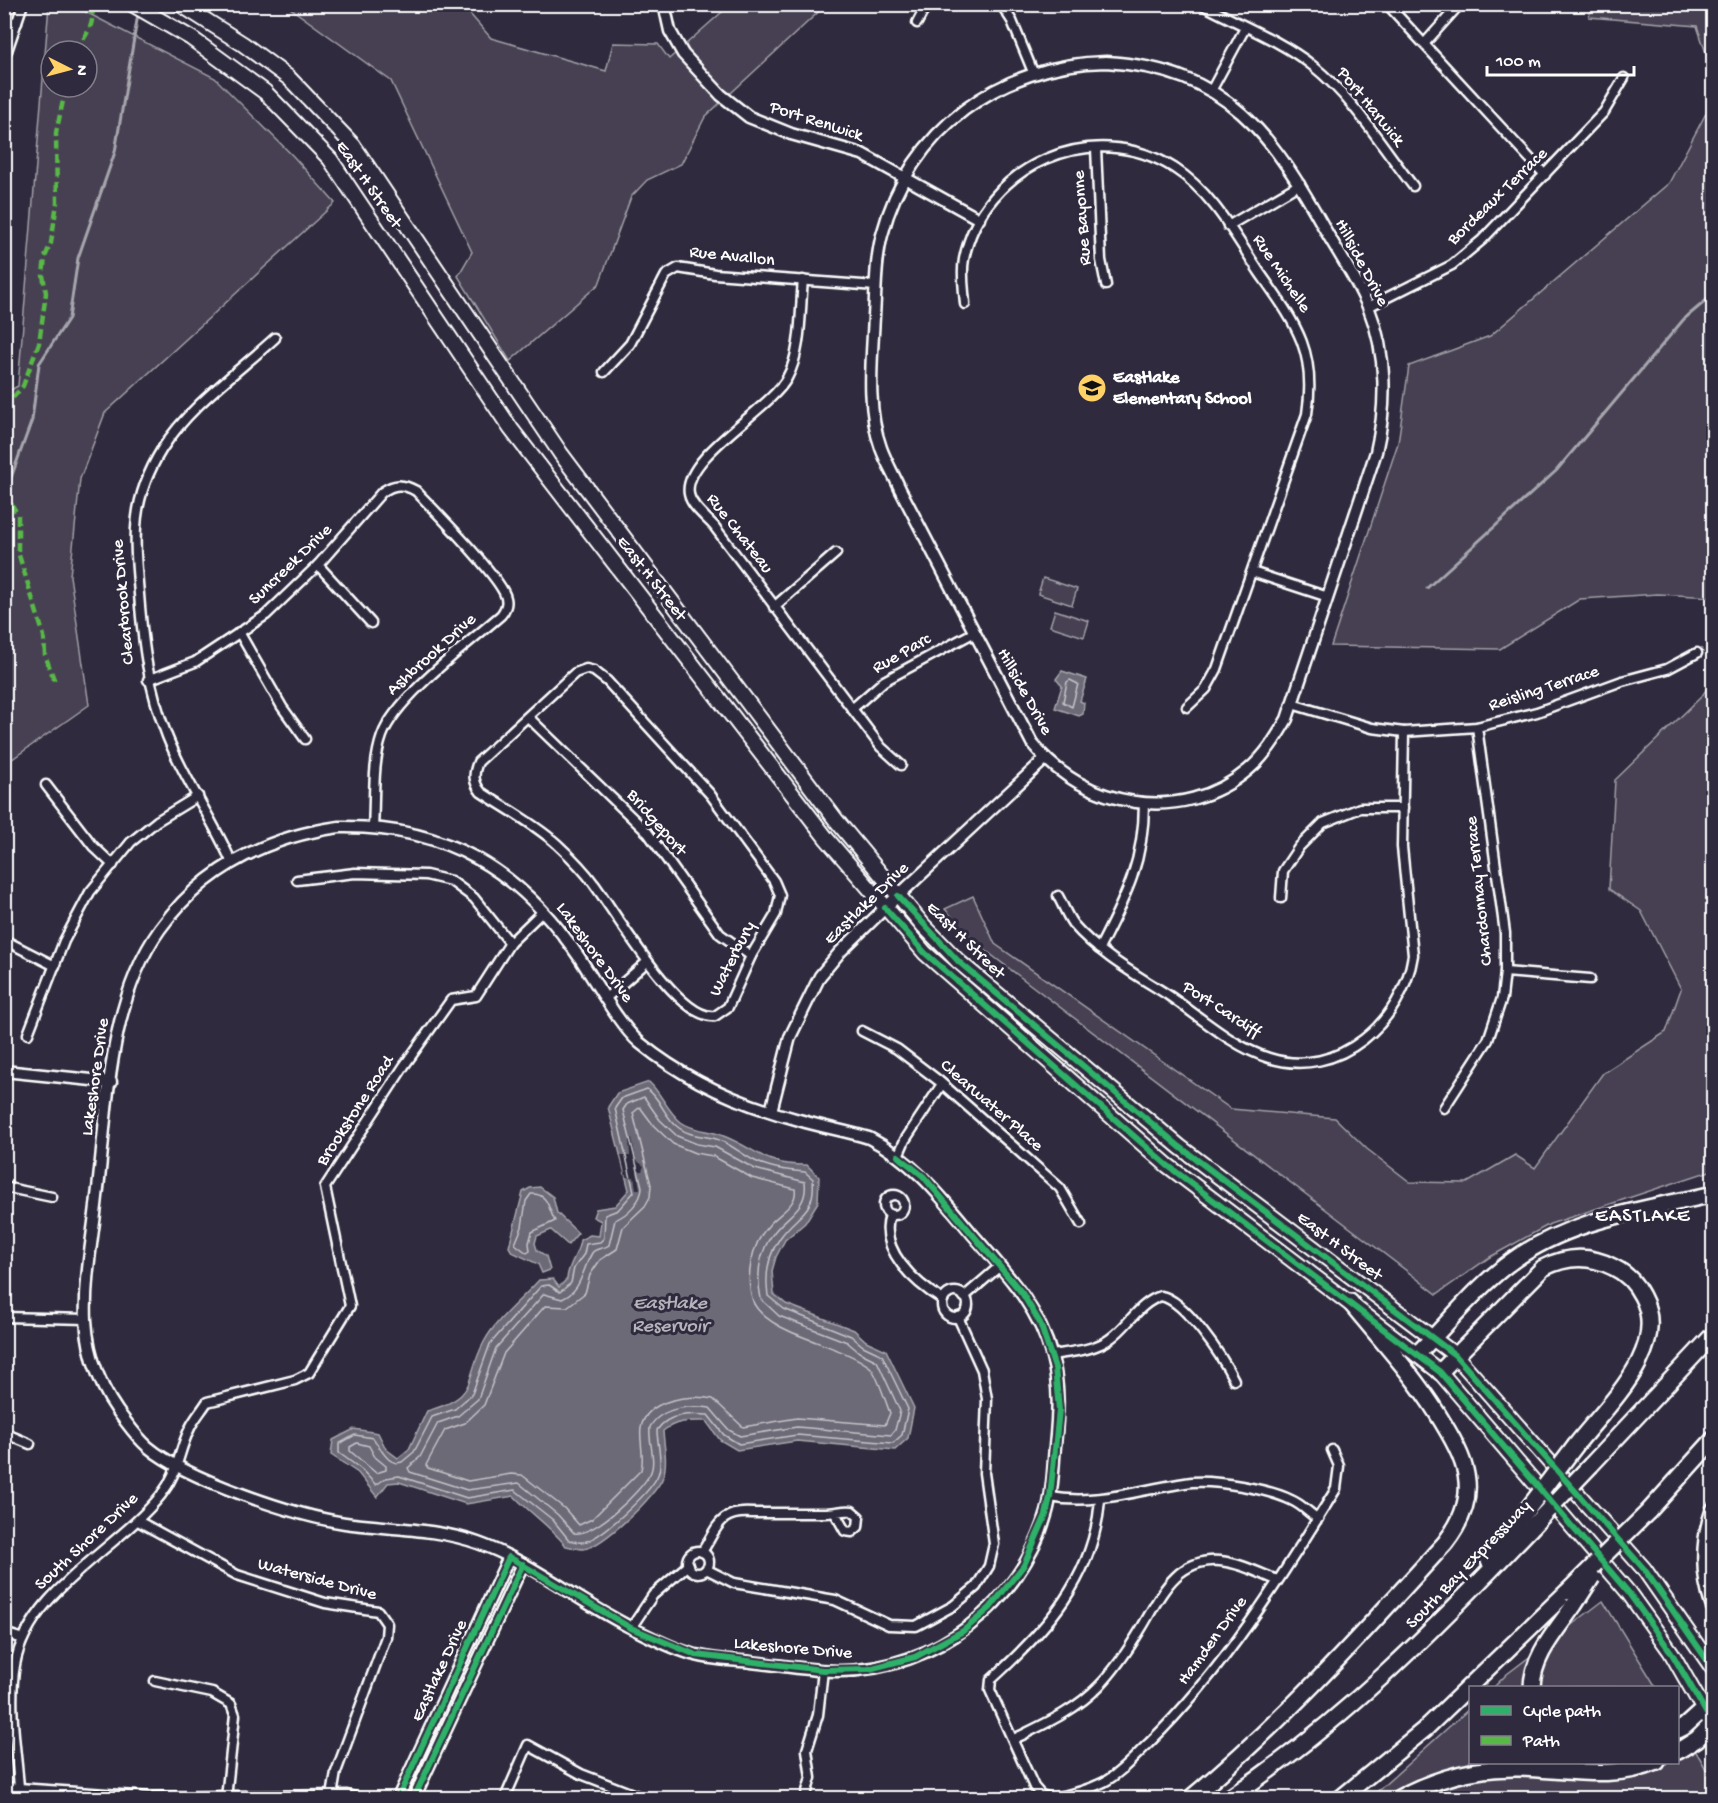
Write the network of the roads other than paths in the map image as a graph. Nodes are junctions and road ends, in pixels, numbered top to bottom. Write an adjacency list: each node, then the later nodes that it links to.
1 (23, 4): 11 (street)
2 (132, 4): 64 (main road, East H Street)
3 (180, 4): 61 (main road, East H Street)
4 (664, 4): 21 (street, Port Renwick)
5 (927, 4): 12 (street)
6 (1001, 4): 16 (street)
7 (1201, 4): 13 (street, Port Harwick)
8 (1387, 4): 14 (street)
9 (1460, 4): 14 (street)
10 (4, 19): 11 (street)
11 (17, 23): 15 (street)
12 (917, 23)
13 (1245, 28): 18 (street); 23 (street, Port Harwick)
14 (1424, 44): 20 (street)
15 (7, 51)
16 (1033, 72): 18 (street, Hillside Drive); 21 (street, Hillside Drive)
17 (1624, 78): 20 (street, Bordeaux Terrace)
18 (1211, 91): 22 (street, Hillside Drive)
19 (1096, 148): 24 (street, Rue Michelle); 25 (street, Rue Michelle); 27 (street, Rue Bayonne)
20 (1545, 176): 30 (street, Bordeaux Terrace)
21 (904, 178): 24 (street, Port Renwick); 28 (street, Hillside Drive)
22 (1300, 184): 25 (street); 30 (street, Hillside Drive)
23 (1413, 186)
24 (979, 219): 29 (street, Rue Michelle)
25 (1228, 226): 35 (street, Rue Michelle)
26 (803, 280): 28 (street, Rue Avallon); 32 (street, Rue Avallon); 37 (street, Rue Chateau)
27 (1106, 285)
28 (876, 286): 41 (street, Hillside Drive)
29 (965, 304)
30 (1368, 307): 36 (street, Hillside Drive)
31 (275, 338): 43 (street, Clearbrook Drive)
32 (604, 372)
33 (836, 553): 37 (street)
34 (318, 565): 38 (street, Suncreek Drive); 39 (street); 40 (street, Suncreek Drive)
35 (1252, 572): 36 (street); 45 (street, Rue Michelle)
36 (1328, 597): 44 (street, Hillside Drive)
37 (774, 606): 46 (street, Rue Chateau)
38 (501, 615): 57 (street, Ashbrook Drive)
39 (371, 623)
40 (239, 632): 43 (street, Suncreek Drive); 50 (street)
41 (973, 633): 46 (street, Rue Parc); 51 (street, Hillside Drive)
42 (1697, 653): 48 (street, Reisling Terrace)
43 (148, 680): 54 (street, Clearbrook Drive)
44 (1292, 704): 49 (street, Reisling Terrace); 55 (street, Hillside Drive)
45 (1187, 707)
46 (852, 709): 52 (street, Rue Chateau)
47 (529, 718): 69 (street, Bridgeport); 69 (street, Waterbury); 70 (street, Waterbury)
48 (1477, 727): 49 (street, Reisling Terrace); 72 (street, Chardonnay Terrace)
49 (1404, 732): 56 (street, Port Cardiff)
50 (305, 739)
51 (1045, 759): 55 (street, Hillside Drive); 61 (street, Eastlake Drive)
52 (901, 765)
53 (46, 785): 59 (street)
54 (198, 796): 58 (street, Clearbrook Drive); 59 (street)
55 (1144, 803): 68 (street)
56 (1403, 808): 63 (street); 68 (street, Port Cardiff)
57 (373, 828): 58 (street, Lakeshore Drive); 65 (street, Lakeshore Drive)
58 (231, 861): 78 (street, Lakeshore Drive)
59 (113, 865): 71 (street)
60 (297, 880): 67 (street)
61 (898, 896): 64 (street, Eastlake Drive); 96 (main road, East H Street)
62 (1058, 896): 68 (street, Port Cardiff)
63 (1281, 898)
64 (885, 908): 81 (street, Eastlake Drive); 91 (main road, East H Street)
65 (543, 911): 67 (street, Brookstone Road); 74 (street, Lakeshore Drive)
66 (4, 940): 71 (street)
67 (510, 944): 106 (street, Brookstone Road)
68 (1099, 949)
69 (751, 956): 70 (street, Waterbury)
70 (647, 962): 74 (street)
71 (55, 966): 76 (street)
72 (1505, 972): 73 (street); 80 (street, Chardonnay Terrace)
73 (1590, 979)
74 (606, 998): 81 (street, Lakeshore Drive)
75 (862, 1031): 79 (street, Clearwater Place)
76 (28, 1034)
77 (4, 1071): 78 (street)
78 (111, 1082): 94 (street, Lakeshore Drive)
79 (942, 1084): 82 (street); 87 (street, Clearwater Place)
80 (1444, 1108)
81 (771, 1111): 82 (street, Lakeshore Drive)
82 (898, 1156): 88 (street, Lakeshore Drive)
83 (4, 1187): 85 (street)
84 (1713, 1194): 96 (highway)
85 (52, 1197)
86 (890, 1215): 90 (street)
87 (1081, 1224)
88 (1000, 1266): 89 (street); 98 (street, Lakeshore Drive)
89 (964, 1297): 90 (street); 93 (street)
90 (944, 1300): 93 (street)
91 (1350, 1302): 97 (main road, East H Street); 148 (highway)
92 (4, 1317): 94 (street)
93 (958, 1317): 118 (street)
94 (86, 1319): 106 (street, Lakeshore Drive)
95 (1713, 1334): 113 (highway, South Bay Expressway, bridge)
96 (1434, 1337): 97 (highway); 99 (main road, East H Street)
97 (1417, 1354): 100 (main road, East H Street)
98 (1052, 1355): 101 (street); 107 (street, Lakeshore Drive)
99 (1455, 1355): 100 (highway); 113 (highway, bridge); 126 (main road, East H Street)
100 (1440, 1372): 131 (main road, East H Street)
101 (1234, 1380)
102 (4, 1433): 104 (street)
103 (1713, 1439): 120 (highway, bridge)
104 (30, 1444)
105 (1332, 1450): 111 (street, Hamden Drive)
106 (179, 1466): 112 (street, South Shore Drive); 115 (street, Lakeshore Drive)
107 (1050, 1497): 108 (street); 125 (street, Lakeshore Drive)
108 (1100, 1500): 111 (street); 134 (street)
109 (1713, 1510): 121 (highway)
110 (835, 1513): 114 (street)
111 (1318, 1519): 119 (street, Hamden Drive)
112 (138, 1521): 124 (street, South Shore Drive); 139 (street, Waterside Drive)
113 (1526, 1523): 149 (highway, South Bay Expressway)
114 (702, 1552): 117 (street); 118 (street)
115 (509, 1557): 116 (street, Lakeshore Drive); 142 (street, Eastlake Drive)
116 (523, 1564): 122 (street, Lakeshore Drive); 143 (street, Eastlake Drive)
117 (688, 1565): 118 (street); 122 (street)
118 (706, 1569)
119 (1277, 1580): 134 (street); 147 (street, Hamden Drive)
120 (1570, 1599): 128 (highway); 129 (highway)
121 (1713, 1606)
122 (631, 1628): 125 (street, Lakeshore Drive)
123 (4, 1633): 124 (street)
124 (23, 1640): 138 (street, South Shore Drive)
125 (823, 1670): 146 (street)
126 (1713, 1670)
127 (155, 1681): 140 (street)
128 (1473, 1686)
129 (1532, 1686)
130 (1469, 1690): 150 (highway)
131 (1708, 1704): 132 (main road, East H Street); 133 (highway)
132 (1713, 1723): 135 (highway)
133 (1679, 1728)
134 (1014, 1739): 147 (street, Hamden Drive)
135 (1679, 1750)
136 (1651, 1764): 151 (highway)
137 (4, 1787): 138 (street)
138 (19, 1788): 140 (street)
139 (333, 1796): 140 (street); 141 (street)
140 (226, 1798)
141 (360, 1798)
142 (398, 1798)
143 (414, 1798)
144 (504, 1798): 145 (street)
145 (643, 1798)
146 (805, 1798)
147 (1051, 1798)
148 (1191, 1798)
149 (1229, 1798)
150 (1341, 1798)
151 (1399, 1798)

